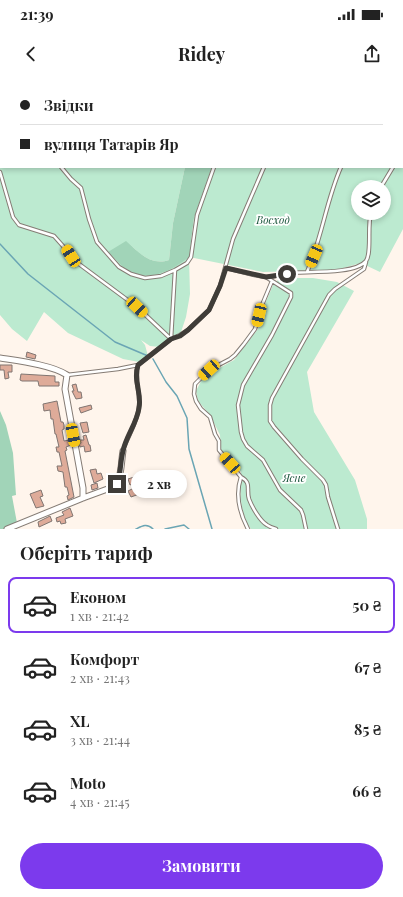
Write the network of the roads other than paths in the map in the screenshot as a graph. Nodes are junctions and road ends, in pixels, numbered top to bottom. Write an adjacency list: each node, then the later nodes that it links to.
1 (62, 168): 11 (lane)
2 (214, 168): 11 (lane)
3 (264, 168): 10 (lane)
4 (341, 168): 12 (lane)
5 (392, 168): 7 (lane)
6 (0, 172): 15 (lane)
7 (385, 180)
8 (369, 220): 9 (lane)
9 (366, 262): 12 (lane); 26 (lane)
10 (226, 268): 13 (lane); 15 (lane)
11 (175, 270): 15 (lane)
12 (307, 272): 13 (lane)
13 (266, 277): 14 (lane)
14 (272, 282): 20 (lane); 25 (lane)
15 (171, 339): 17 (lane)
16 (0, 358): 18 (street)
17 (138, 365): 18 (lane); 19 (lane)
18 (67, 375): 21 (street)
19 (123, 451): 21 (street)
20 (241, 477): 23 (lane); 24 (lane)
21 (83, 498): 22 (street)
22 (7, 529)
23 (248, 529)
24 (276, 529)
25 (306, 529)
26 (338, 529)

